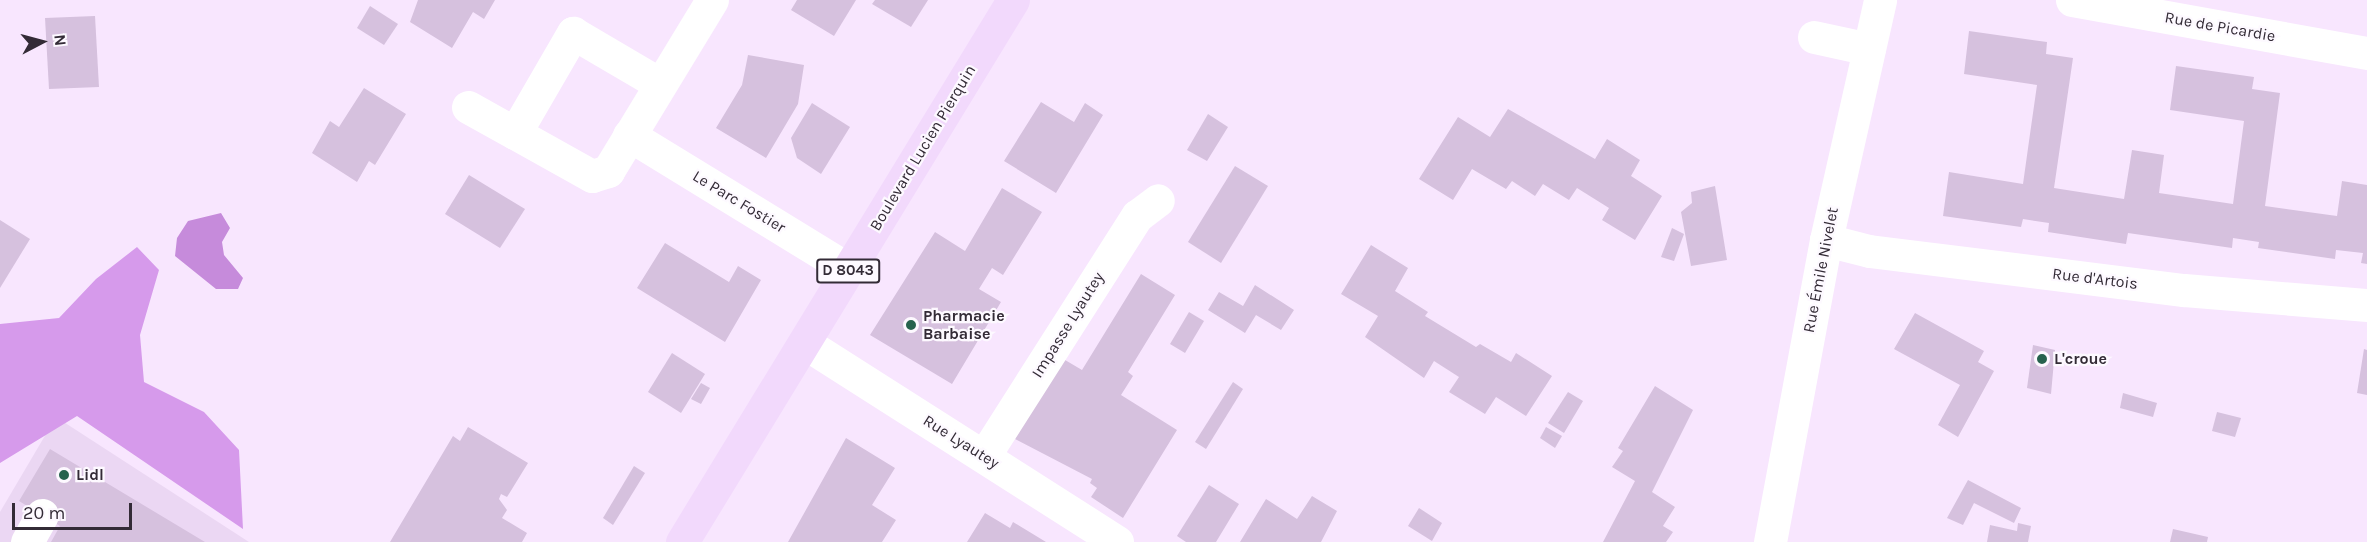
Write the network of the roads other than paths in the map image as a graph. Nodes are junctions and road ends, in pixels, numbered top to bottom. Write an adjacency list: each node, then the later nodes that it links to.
1 (712, 0): 8 (street)
2 (1013, 0): 14 (main road, Boulevard Lucien Pierquin / D 8043)
3 (1880, 0): 6 (street, Rue Émile Nivelet)
4 (2072, 0): 7 (street, Rue de Picardie)
5 (1814, 37): 6 (street)
6 (1869, 49): 13 (street, Rue Émile Nivelet)
7 (2367, 53)
8 (660, 84): 10 (street); 11 (street)
9 (468, 107): 10 (street)
10 (515, 133): 11 (street)
11 (629, 135): 14 (street, Le Parc Fostier)
12 (1158, 200): 17 (street, Impasse Lyautey)
13 (1826, 240): 15 (street, Rue d'Artois); 20 (street, Rue Émile Nivelet)
14 (849, 270): 16 (main road, Boulevard Lucien Pierquin / D 8043)
15 (2367, 305)
16 (805, 343): 17 (street, Rue Lyautey); 18 (main road, Boulevard Lucien Pierquin / D 8043)
17 (984, 456): 19 (street, Rue Lyautey)
18 (682, 542)
19 (1117, 542)
20 (1770, 542)

